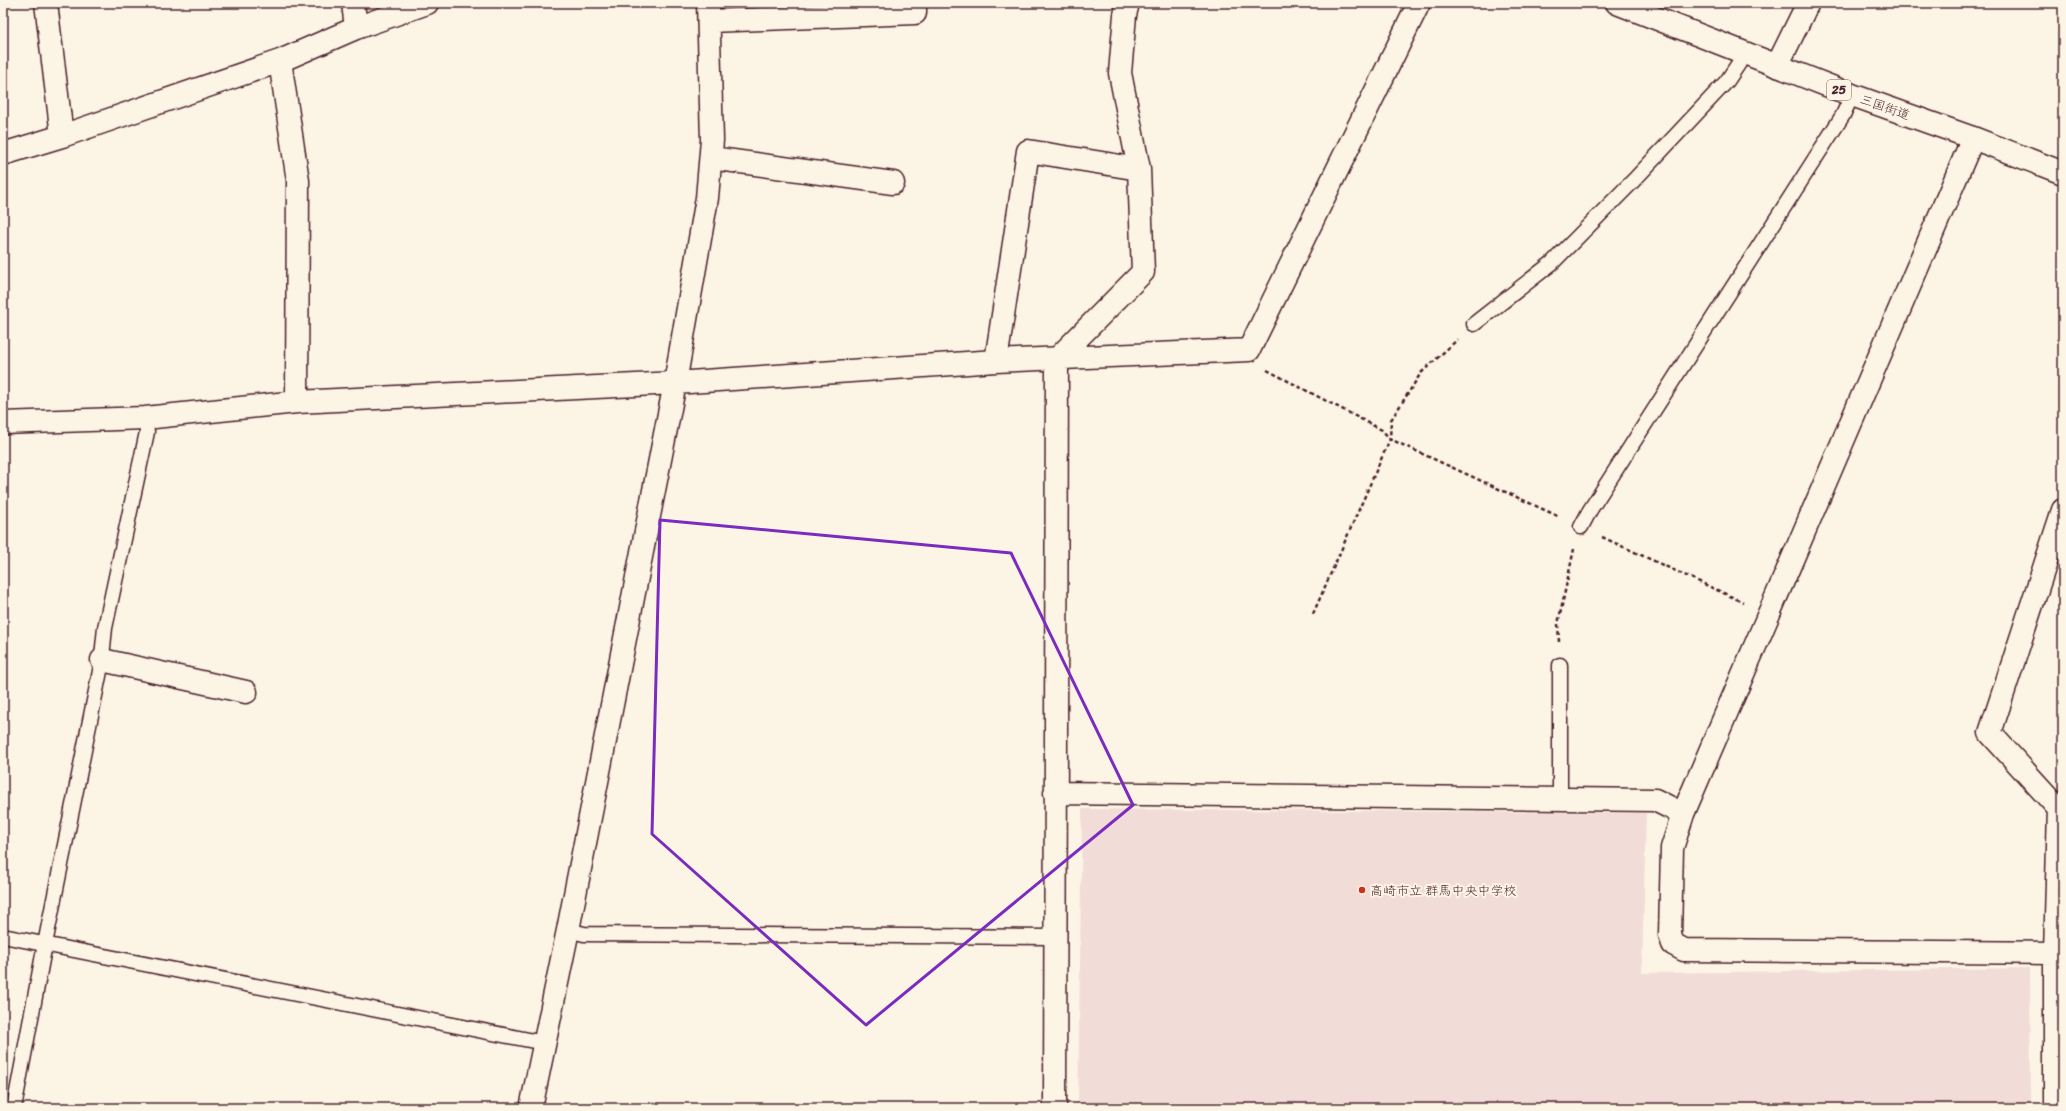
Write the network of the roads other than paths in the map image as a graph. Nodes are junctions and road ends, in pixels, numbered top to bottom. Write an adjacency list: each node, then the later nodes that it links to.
1 (46, 3): 15 (street)
2 (353, 3): 10 (street)
3 (427, 3): 10 (street)
4 (915, 3): 9 (street)
5 (1128, 3): 19 (street)
6 (1420, 3): 23 (street)
7 (1617, 3): 11 (street, 三国街道 / 25)
8 (1808, 3): 13 (street)
9 (709, 12): 18 (street)
10 (356, 28): 12 (street)
11 (1745, 54): 13 (street, 三国街道 / 25); 22 (lane)
12 (280, 61): 15 (street); 26 (street)
13 (1777, 66): 14 (street, 三国街道 / 25)
14 (1852, 95): 16 (street, 三国街道 / 25); 30 (lane)
15 (62, 136): 17 (street)
16 (1973, 138): 20 (street, 三国街道 / 25); 36 (street)
17 (3, 154)
18 (711, 158): 21 (street); 25 (street)
19 (1139, 169): 23 (street); 24 (street)
20 (2063, 173)
21 (893, 183)
22 (1474, 324)
23 (1057, 359): 24 (street); 34 (street)
24 (996, 361): 25 (street)
25 (675, 383): 26 (street); 37 (street)
26 (297, 402): 27 (street)
27 (145, 418): 28 (street); 31 (lane)
28 (3, 423)
29 (2063, 510): 41 (street)
30 (1581, 527)
31 (102, 660): 33 (street); 40 (lane)
32 (1560, 665): 35 (lane)
33 (246, 692)
34 (1055, 793): 35 (street); 39 (street)
35 (1560, 799): 36 (street)
36 (1683, 814): 41 (street)
37 (568, 930): 39 (lane); 42 (street)
38 (3, 936): 40 (lane)
39 (1055, 937): 46 (street)
40 (45, 944): 42 (lane); 44 (lane)
41 (2056, 953): 43 (street)
42 (544, 1043): 45 (street)
43 (2059, 1057): 47 (street)
44 (14, 1108)
45 (530, 1108)
46 (1055, 1108)
47 (2055, 1108)

